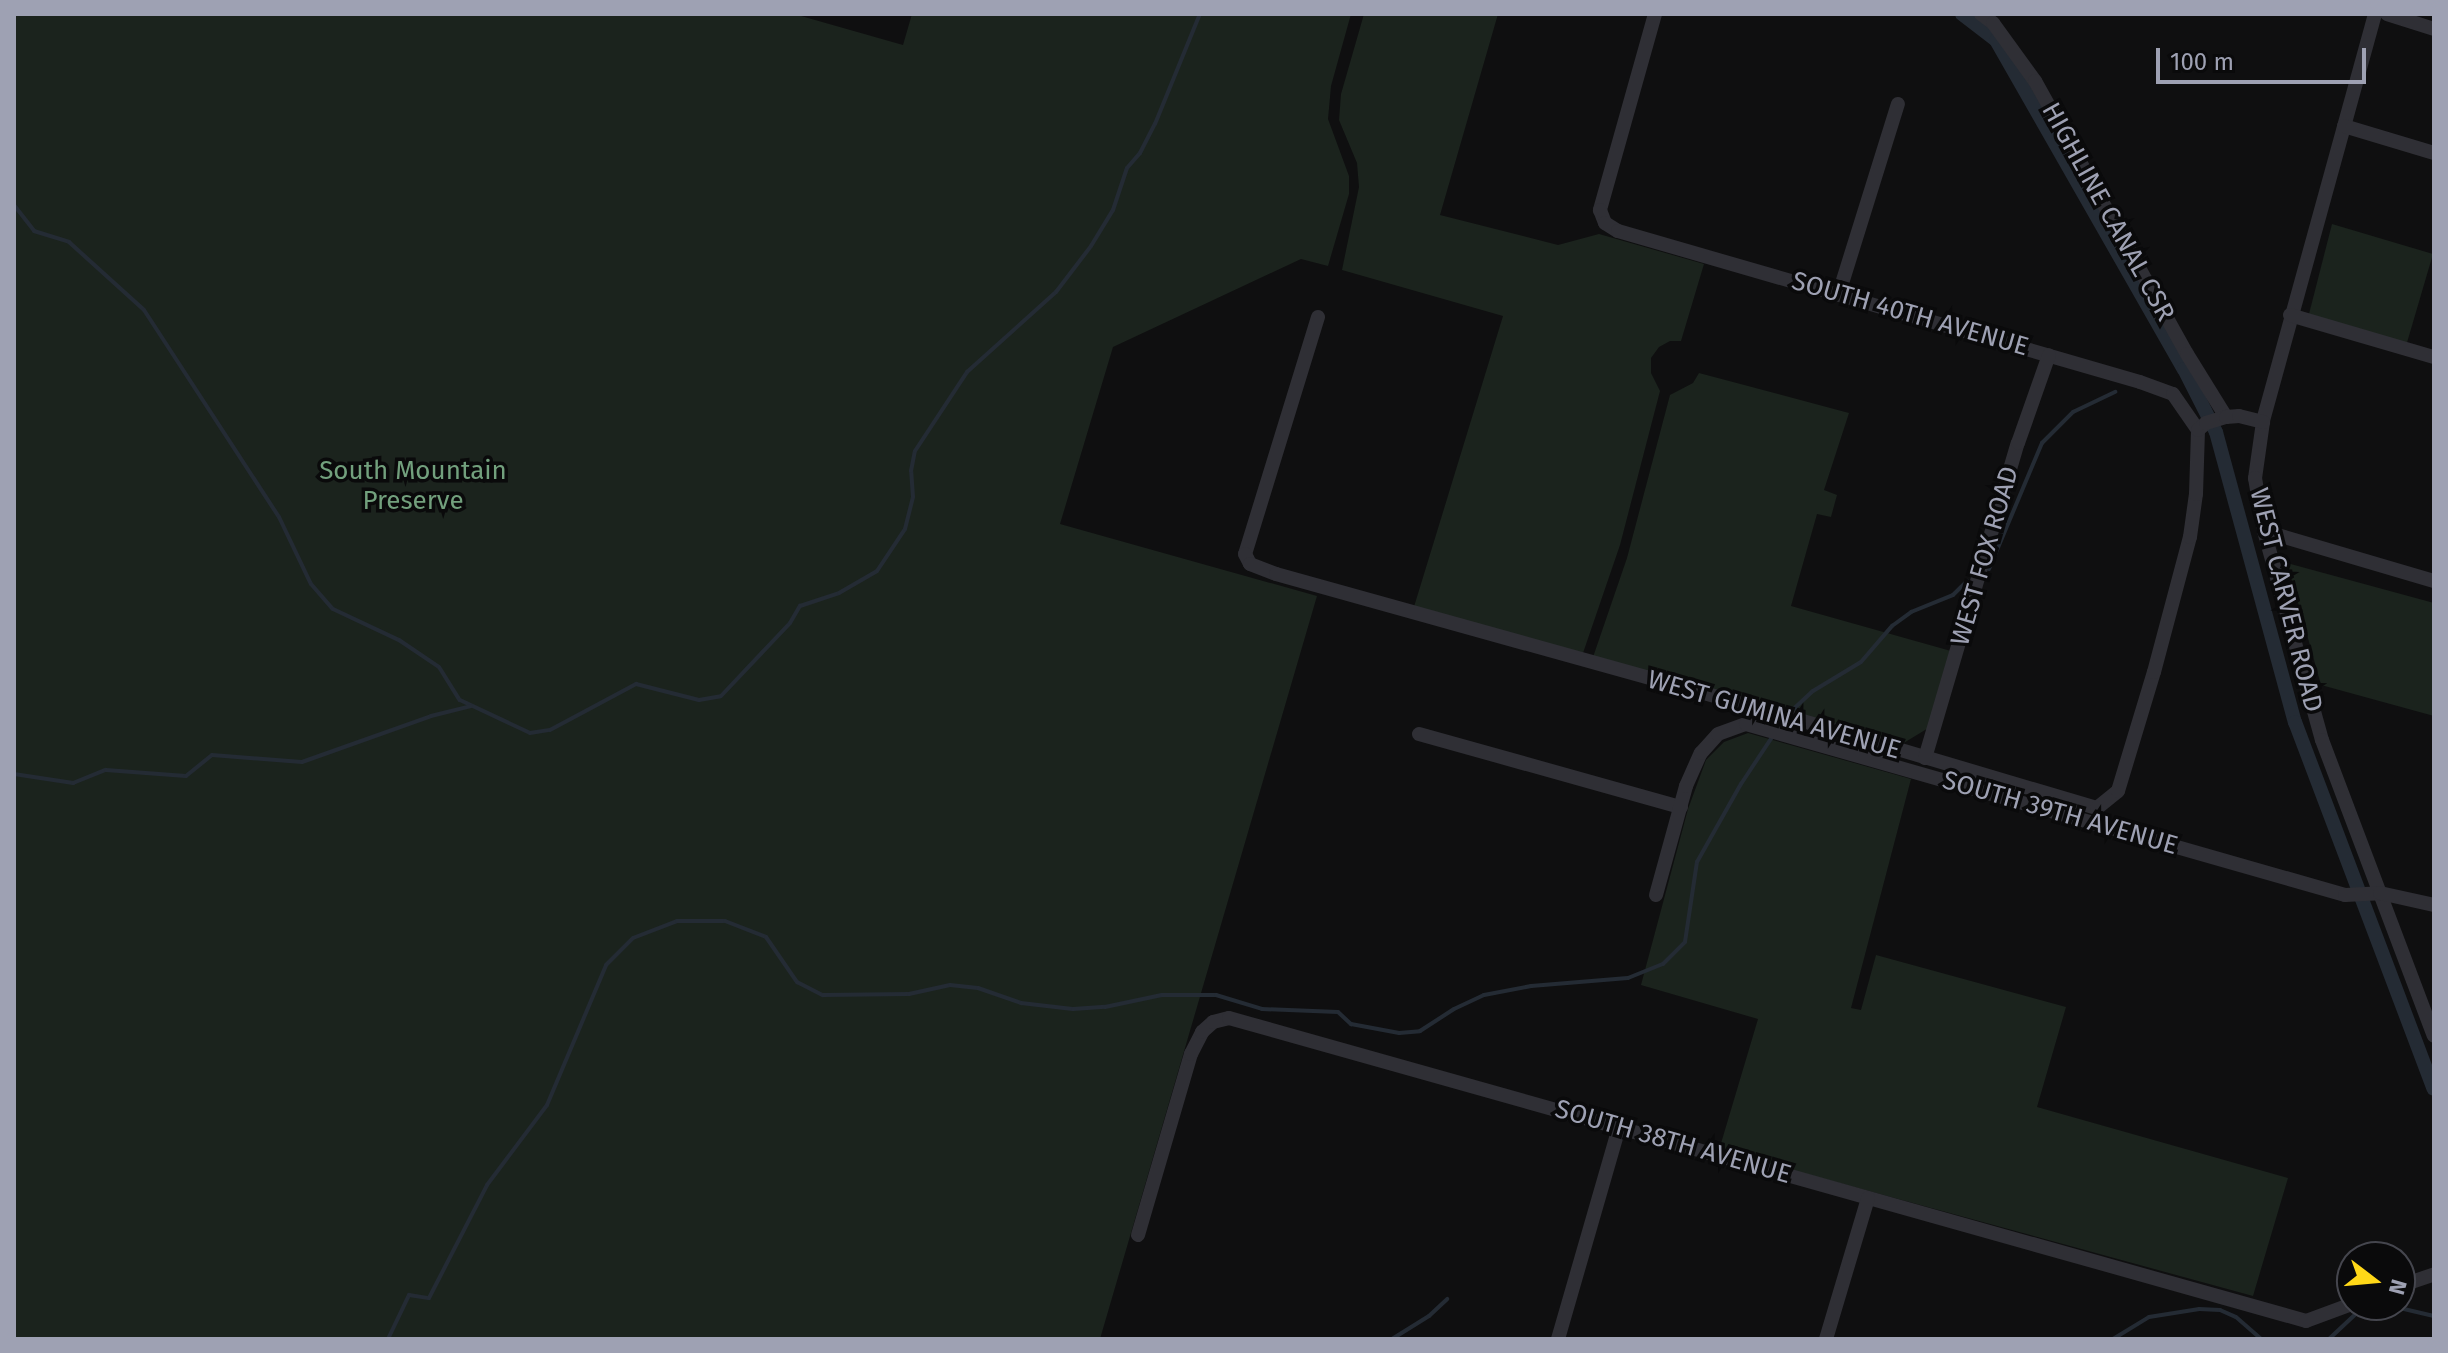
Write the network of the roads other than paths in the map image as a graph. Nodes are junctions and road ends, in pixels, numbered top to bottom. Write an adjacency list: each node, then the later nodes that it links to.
1 (1655, 14): 9 (street, SOUTH 40TH AVENUE)
2 (1981, 14): 14 (street, HIGHLINE CANAL CSR)
3 (2375, 14): 7 (street, WEST CARVER ROAD)
4 (2387, 14): 5 (street)
5 (2434, 29)
6 (1898, 104): 9 (street)
7 (2344, 126): 8 (street); 10 (street, WEST CARVER ROAD)
8 (2434, 153)
9 (1839, 293): 12 (street, SOUTH 40TH AVENUE)
10 (2290, 315): 13 (street); 15 (street, WEST CARVER ROAD)
11 (1318, 317): 20 (street, WEST GUMINA AVENUE)
12 (2049, 355): 16 (street, SOUTH 40TH AVENUE); 20 (street, WEST FOX ROAD)
13 (2434, 357)
14 (2226, 417): 15 (street); 16 (street)
15 (2263, 422): 17 (street, WEST CARVER ROAD)
16 (2202, 426): 20 (street, WEST GUMINA AVENUE)
17 (2264, 531): 18 (street); 22 (street, WEST CARVER ROAD)
18 (2434, 581)
19 (1419, 734): 21 (street)
20 (1925, 758)
21 (1681, 807): 22 (street, SOUTH 39TH AVENUE); 23 (street, SOUTH 39TH AVENUE)
22 (2375, 894): 24 (street, SOUTH 39TH AVENUE); 25 (street, WEST CARVER ROAD)
23 (1656, 895)
24 (2434, 905)
25 (2434, 1036)
26 (1619, 1127): 27 (street, SOUTH 38TH AVENUE); 28 (street, SOUTH 38TH AVENUE); 30 (street)
27 (1868, 1198): 29 (street, SOUTH 38TH AVENUE); 31 (street)
28 (1138, 1235)
29 (2336, 1310)
30 (1558, 1339)
31 (1826, 1339)

